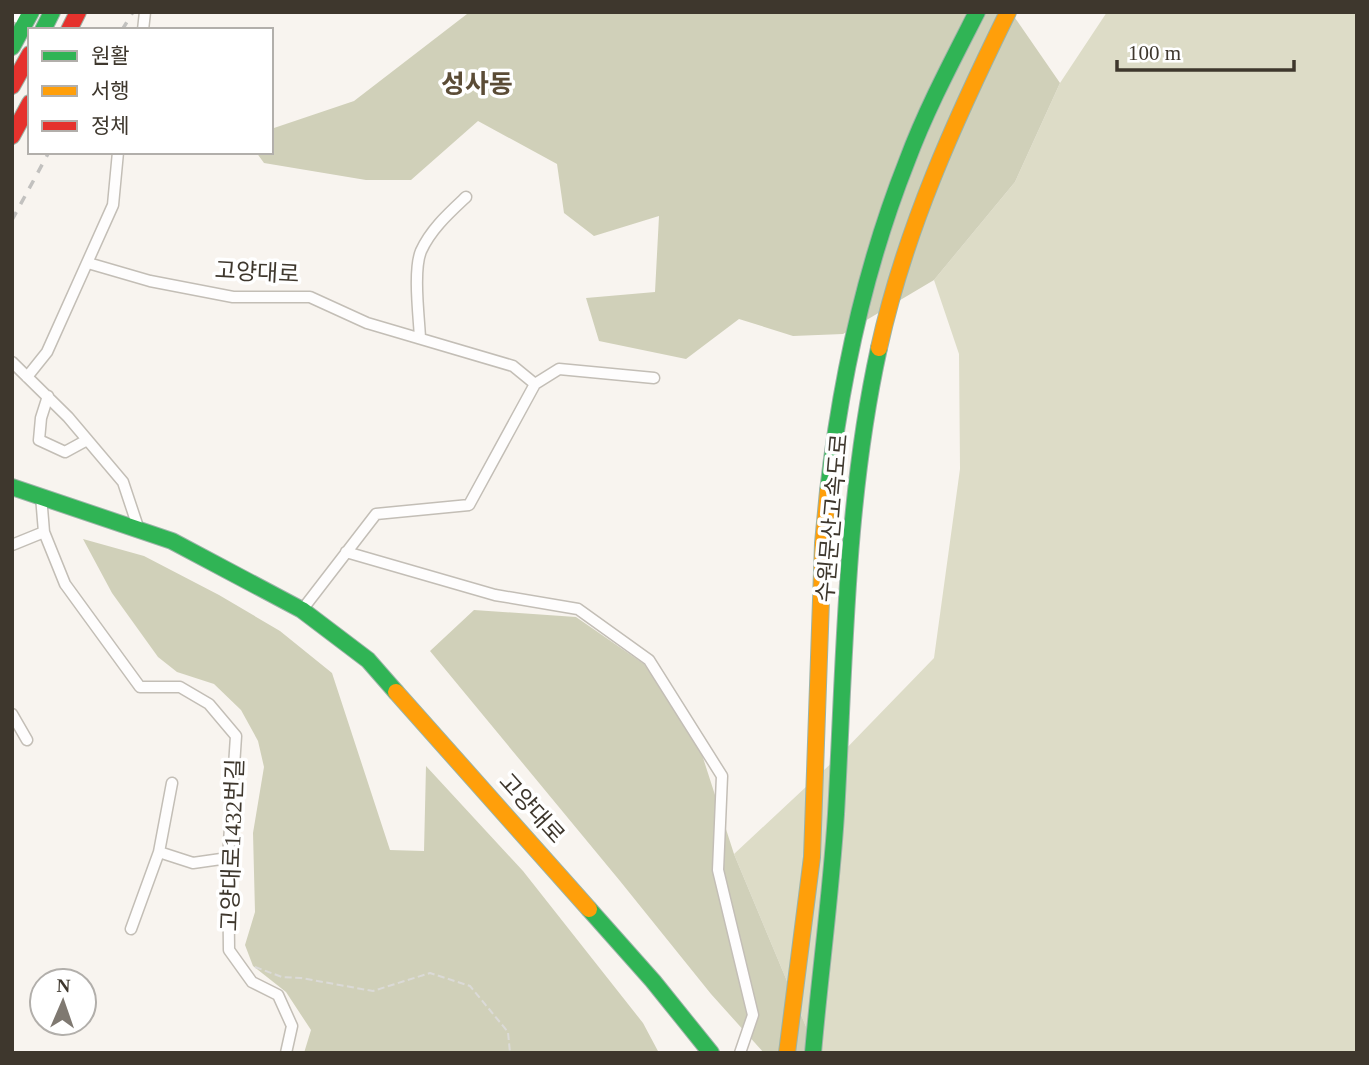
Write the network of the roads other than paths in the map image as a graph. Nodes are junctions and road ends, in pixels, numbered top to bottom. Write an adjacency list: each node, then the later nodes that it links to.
1 (52, 12): 6 (main road)
2 (78, 12): 7 (main road)
3 (977, 12): 39 (main road, 수원문산고속도로)
4 (1008, 12): 40 (main road, 수원문산고속도로)
5 (21, 15): 8 (main road)
6 (44, 28)
7 (70, 28)
8 (12, 47)
9 (28, 58): 10 (main road)
10 (12, 86)
11 (28, 107): 12 (main road)
12 (12, 136)
13 (118, 154): 15 (street)
14 (466, 197): 16 (street)
15 (88, 263): 16 (street, 고양대로); 18 (street)
16 (420, 338): 20 (street, 고양대로)
17 (12, 362): 18 (street)
18 (27, 377): 21 (street)
19 (654, 379): 20 (street)
20 (535, 384): 28 (street)
21 (48, 396): 22 (street); 22 (street)
22 (87, 440): 25 (street)
23 (12, 486): 24 (main road, 고양대로)
24 (41, 496): 25 (main road, 고양대로); 26 (street, 고양대로1432번길)
25 (139, 530): 29 (main road, 고양대로)
26 (44, 532): 27 (street); 34 (street, 고양대로1432번길)
27 (12, 545)
28 (346, 552): 29 (street); 38 (street)
29 (302, 610): 37 (main road, 고양대로)
30 (12, 714): 31 (street)
31 (27, 740)
32 (172, 783): 33 (street)
33 (159, 852): 34 (street); 35 (street)
34 (228, 858): 36 (street, 고양대로1432번길)
35 (131, 929)
36 (286, 1053)
37 (711, 1053)
38 (740, 1053)
39 (788, 1053)
40 (813, 1053)

